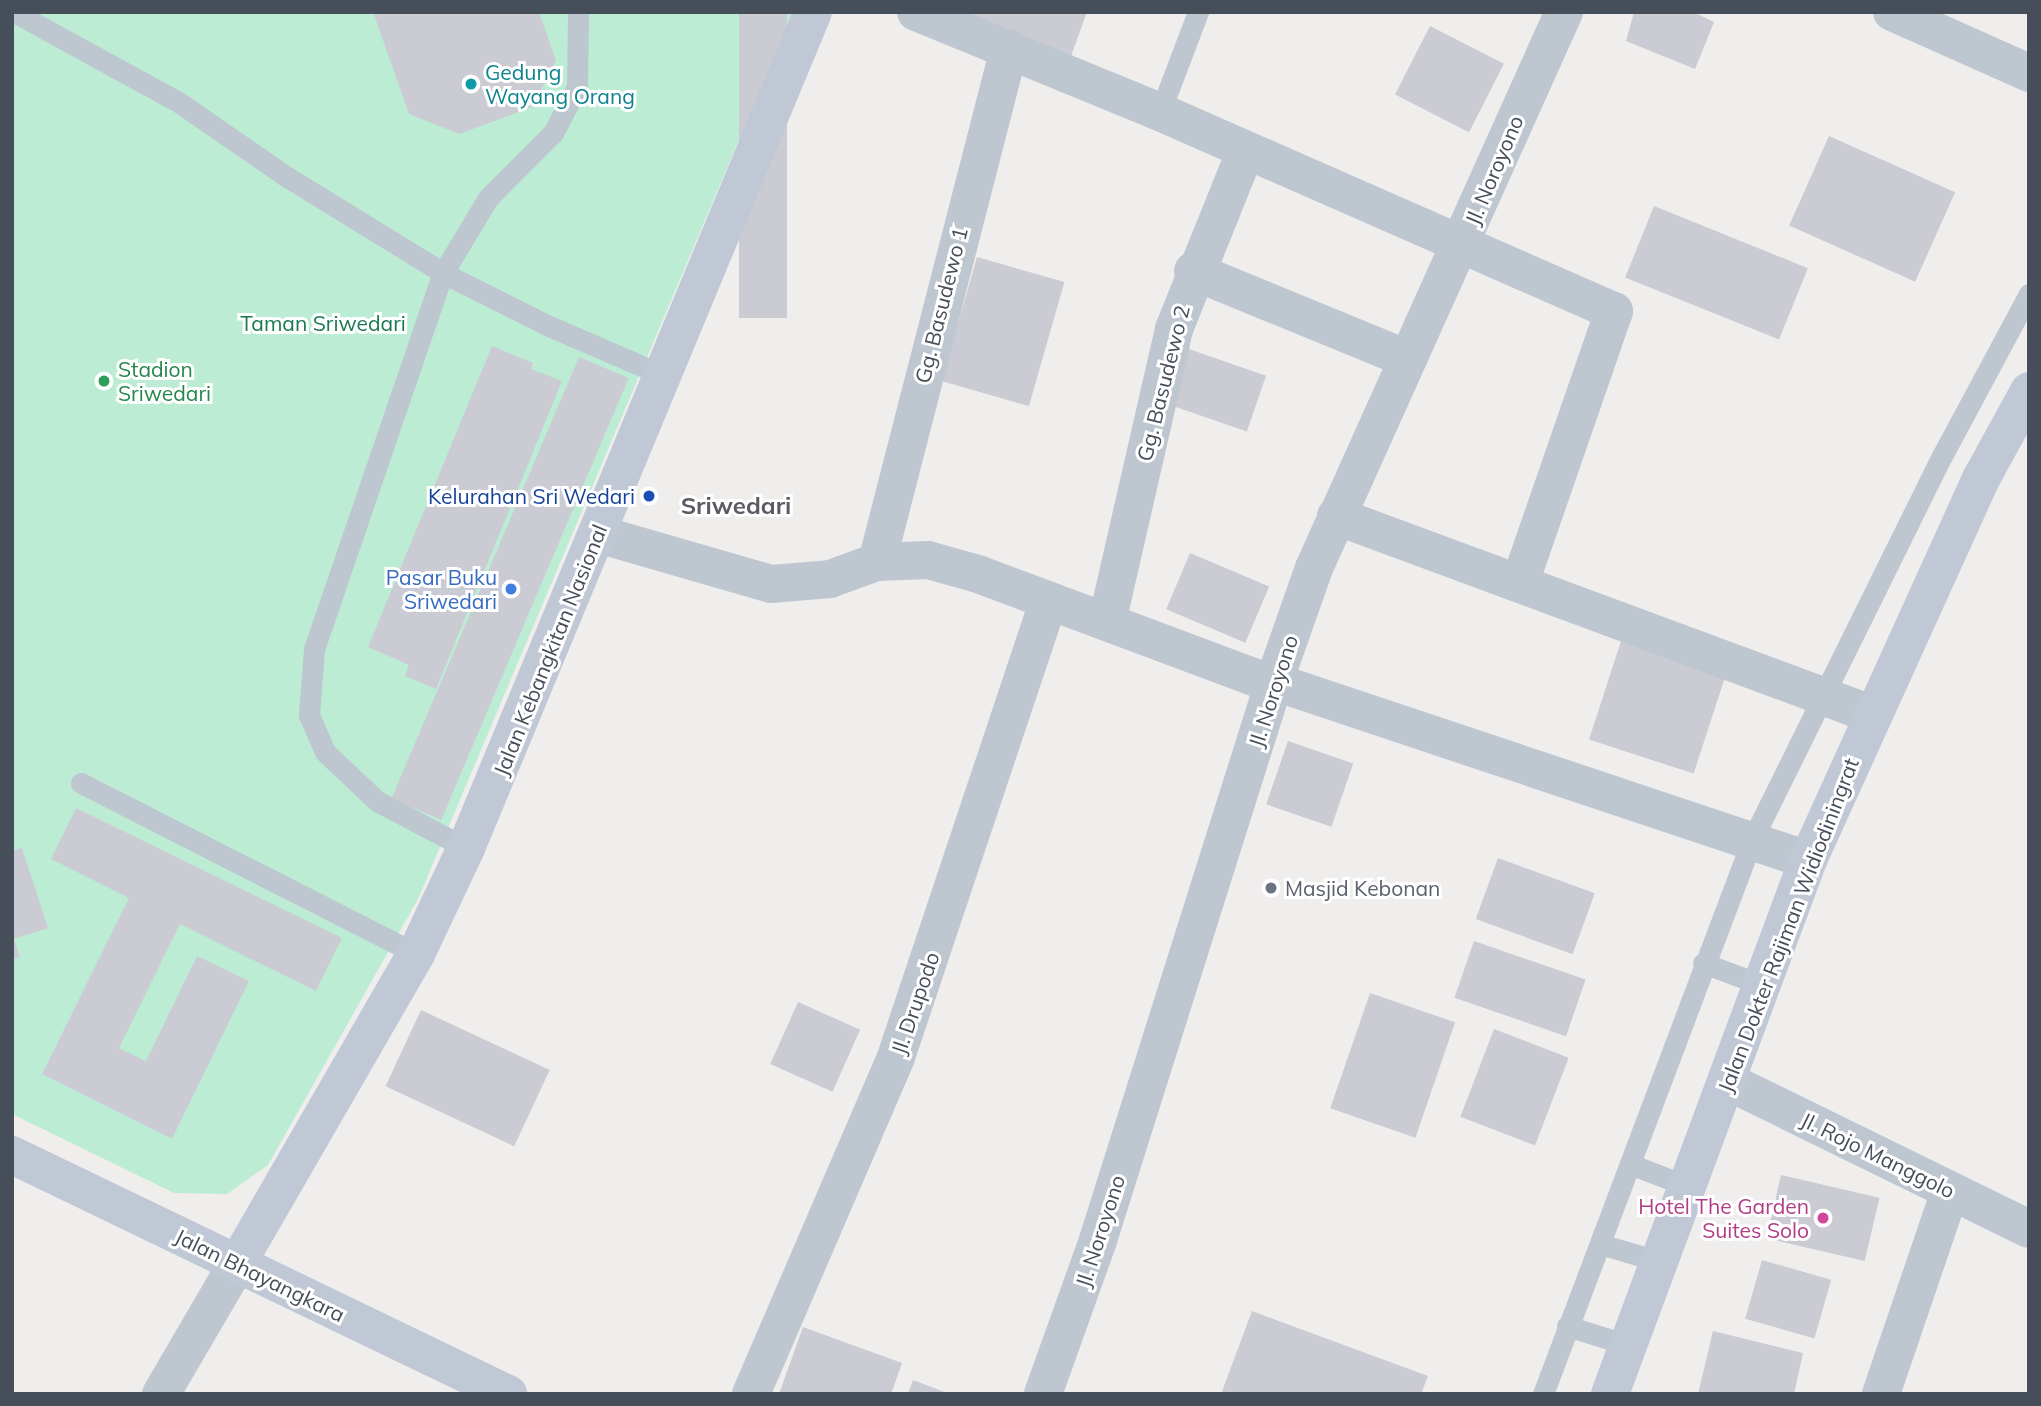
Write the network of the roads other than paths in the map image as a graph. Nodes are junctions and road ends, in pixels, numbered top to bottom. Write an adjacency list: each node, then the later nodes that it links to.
1 (14, 12): 14 (lane)
2 (578, 12): 14 (lane)
3 (813, 12): 17 (main road, Jalan Kebangkitan Nasional)
4 (916, 12): 8 (street)
5 (1198, 12): 10 (lane)
6 (1564, 12): 12 (street, Jl. Noroyono)
7 (1916, 17): 9 (street)
8 (1009, 49): 10 (street); 21 (street, Gg. Basudewo 1)
9 (2029, 73)
10 (1160, 113): 11 (street)
11 (1245, 152): 12 (street); 13 (street, Gg. Basudewo 2)
12 (1461, 247): 16 (street, Jl. Noroyono); 22 (street)
13 (1194, 271): 16 (street); 24 (street, Gg. Basudewo 2)
14 (443, 273): 17 (lane); 30 (lane)
15 (2029, 294): 26 (lane)
16 (1408, 359): 19 (street, Jl. Noroyono)
17 (663, 375): 20 (main road, Jalan Kebangkitan Nasional)
18 (2029, 391): 27 (main road, Jalan Dokter Rajiman Widiodiningrat)
19 (1336, 516): 22 (street); 25 (street, Jl. Noroyono)
20 (598, 534): 21 (street); 30 (main road, Jalan Kebangkitan Nasional)
21 (877, 562): 23 (street)
22 (1520, 582): 26 (street)
23 (1049, 601): 24 (street); 48 (street, Jl. Drupodo)
24 (1107, 622): 25 (street)
25 (1275, 684): 29 (street); 49 (street, Jl. Noroyono)
26 (1826, 696): 27 (street); 29 (lane)
27 (1871, 714): 31 (main road, Jalan Dokter Rajiman Widiodiningrat)
28 (81, 783): 32 (lane)
29 (1752, 840): 31 (street); 33 (lane)
30 (466, 848): 32 (main road, Jalan Kebangkitan Nasional)
31 (1808, 860): 34 (main road, Jalan Dokter Rajiman Widiodiningrat)
32 (416, 954): 43 (main road, Jalan Kebangkitan Nasional)
33 (1703, 963): 34 (lane); 37 (lane)
34 (1762, 985): 35 (main road, Jalan Dokter Rajiman Widiodiningrat)
35 (1727, 1081): 38 (main road, Jalan Dokter Rajiman Widiodiningrat); 39 (street, Jl. Rojo Manggolo)
36 (12, 1155): 43 (main road, Jalan Bhayangkara)
37 (1630, 1164): 38 (lane); 41 (lane)
38 (1687, 1186): 42 (main road, Jalan Dokter Rajiman Widiodiningrat)
39 (1950, 1191): 40 (street, Jl. Rojo Manggolo); 52 (street)
40 (2029, 1229)
41 (1600, 1244): 42 (lane); 44 (lane)
42 (1658, 1261): 45 (main road, Jalan Dokter Rajiman Widiodiningrat)
43 (237, 1264): 46 (street); 47 (main road, Jalan Bhayangkara)
44 (1567, 1326): 45 (lane); 50 (lane)
45 (1628, 1345): 51 (main road, Jalan Dokter Rajiman Widiodiningrat)
46 (161, 1394)
47 (508, 1394)
48 (751, 1394)
49 (1043, 1394)
50 (1543, 1394)
51 (1610, 1394)
52 (1881, 1394)

